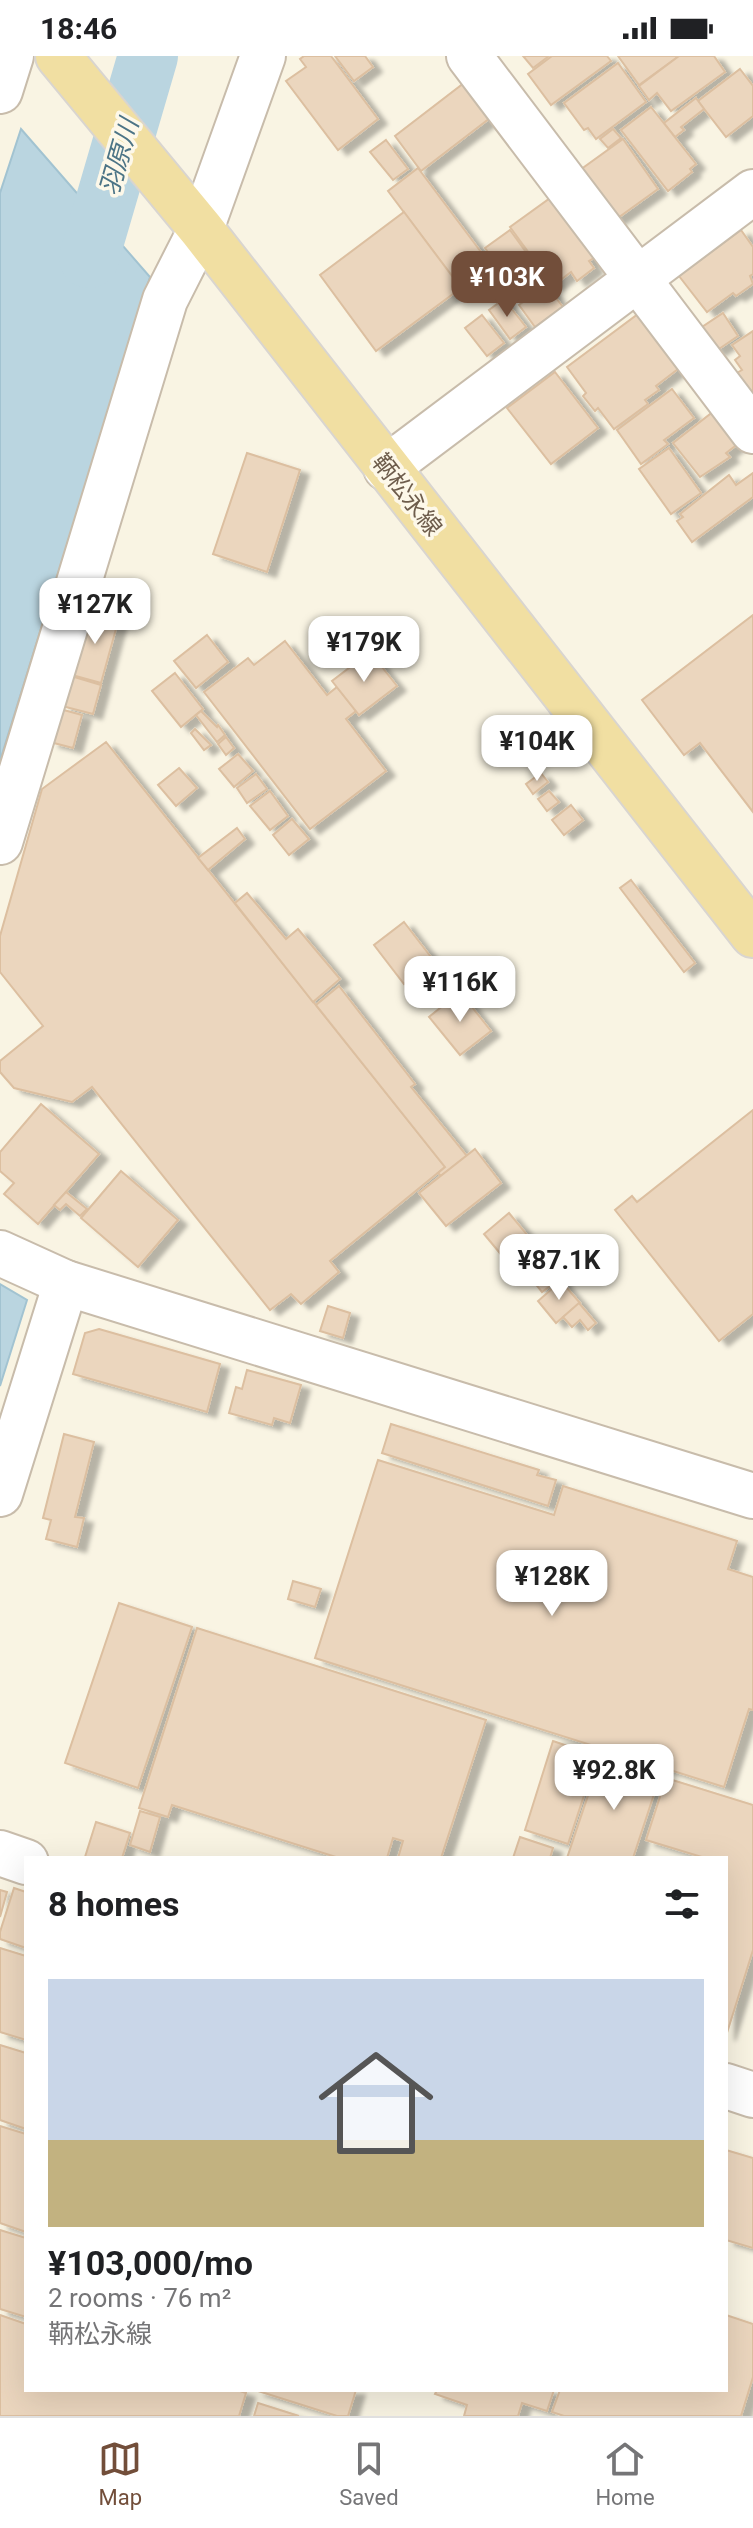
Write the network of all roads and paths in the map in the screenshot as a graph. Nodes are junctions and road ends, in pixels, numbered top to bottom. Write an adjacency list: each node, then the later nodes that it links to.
1 (11, 56): 5 (street)
2 (58, 56): 7 (main road, 鞆松永線)
3 (263, 56): 7 (street)
4 (469, 56): 8 (street)
5 (0, 91)
6 (753, 192): 8 (street)
7 (201, 229): 10 (main road, 鞆松永線); 11 (street)
8 (636, 278): 9 (street); 10 (street)
9 (753, 431)
10 (386, 468): 12 (main road, 鞆松永線)
11 (0, 842)
12 (753, 935)
13 (0, 1253): 14 (street)
14 (66, 1283): 15 (street); 16 (street)
15 (0, 1494)
16 (753, 1496)
17 (0, 1853): 18 (street)
18 (24, 1861)
19 (728, 2087): 20 (street)
20 (753, 2095)

